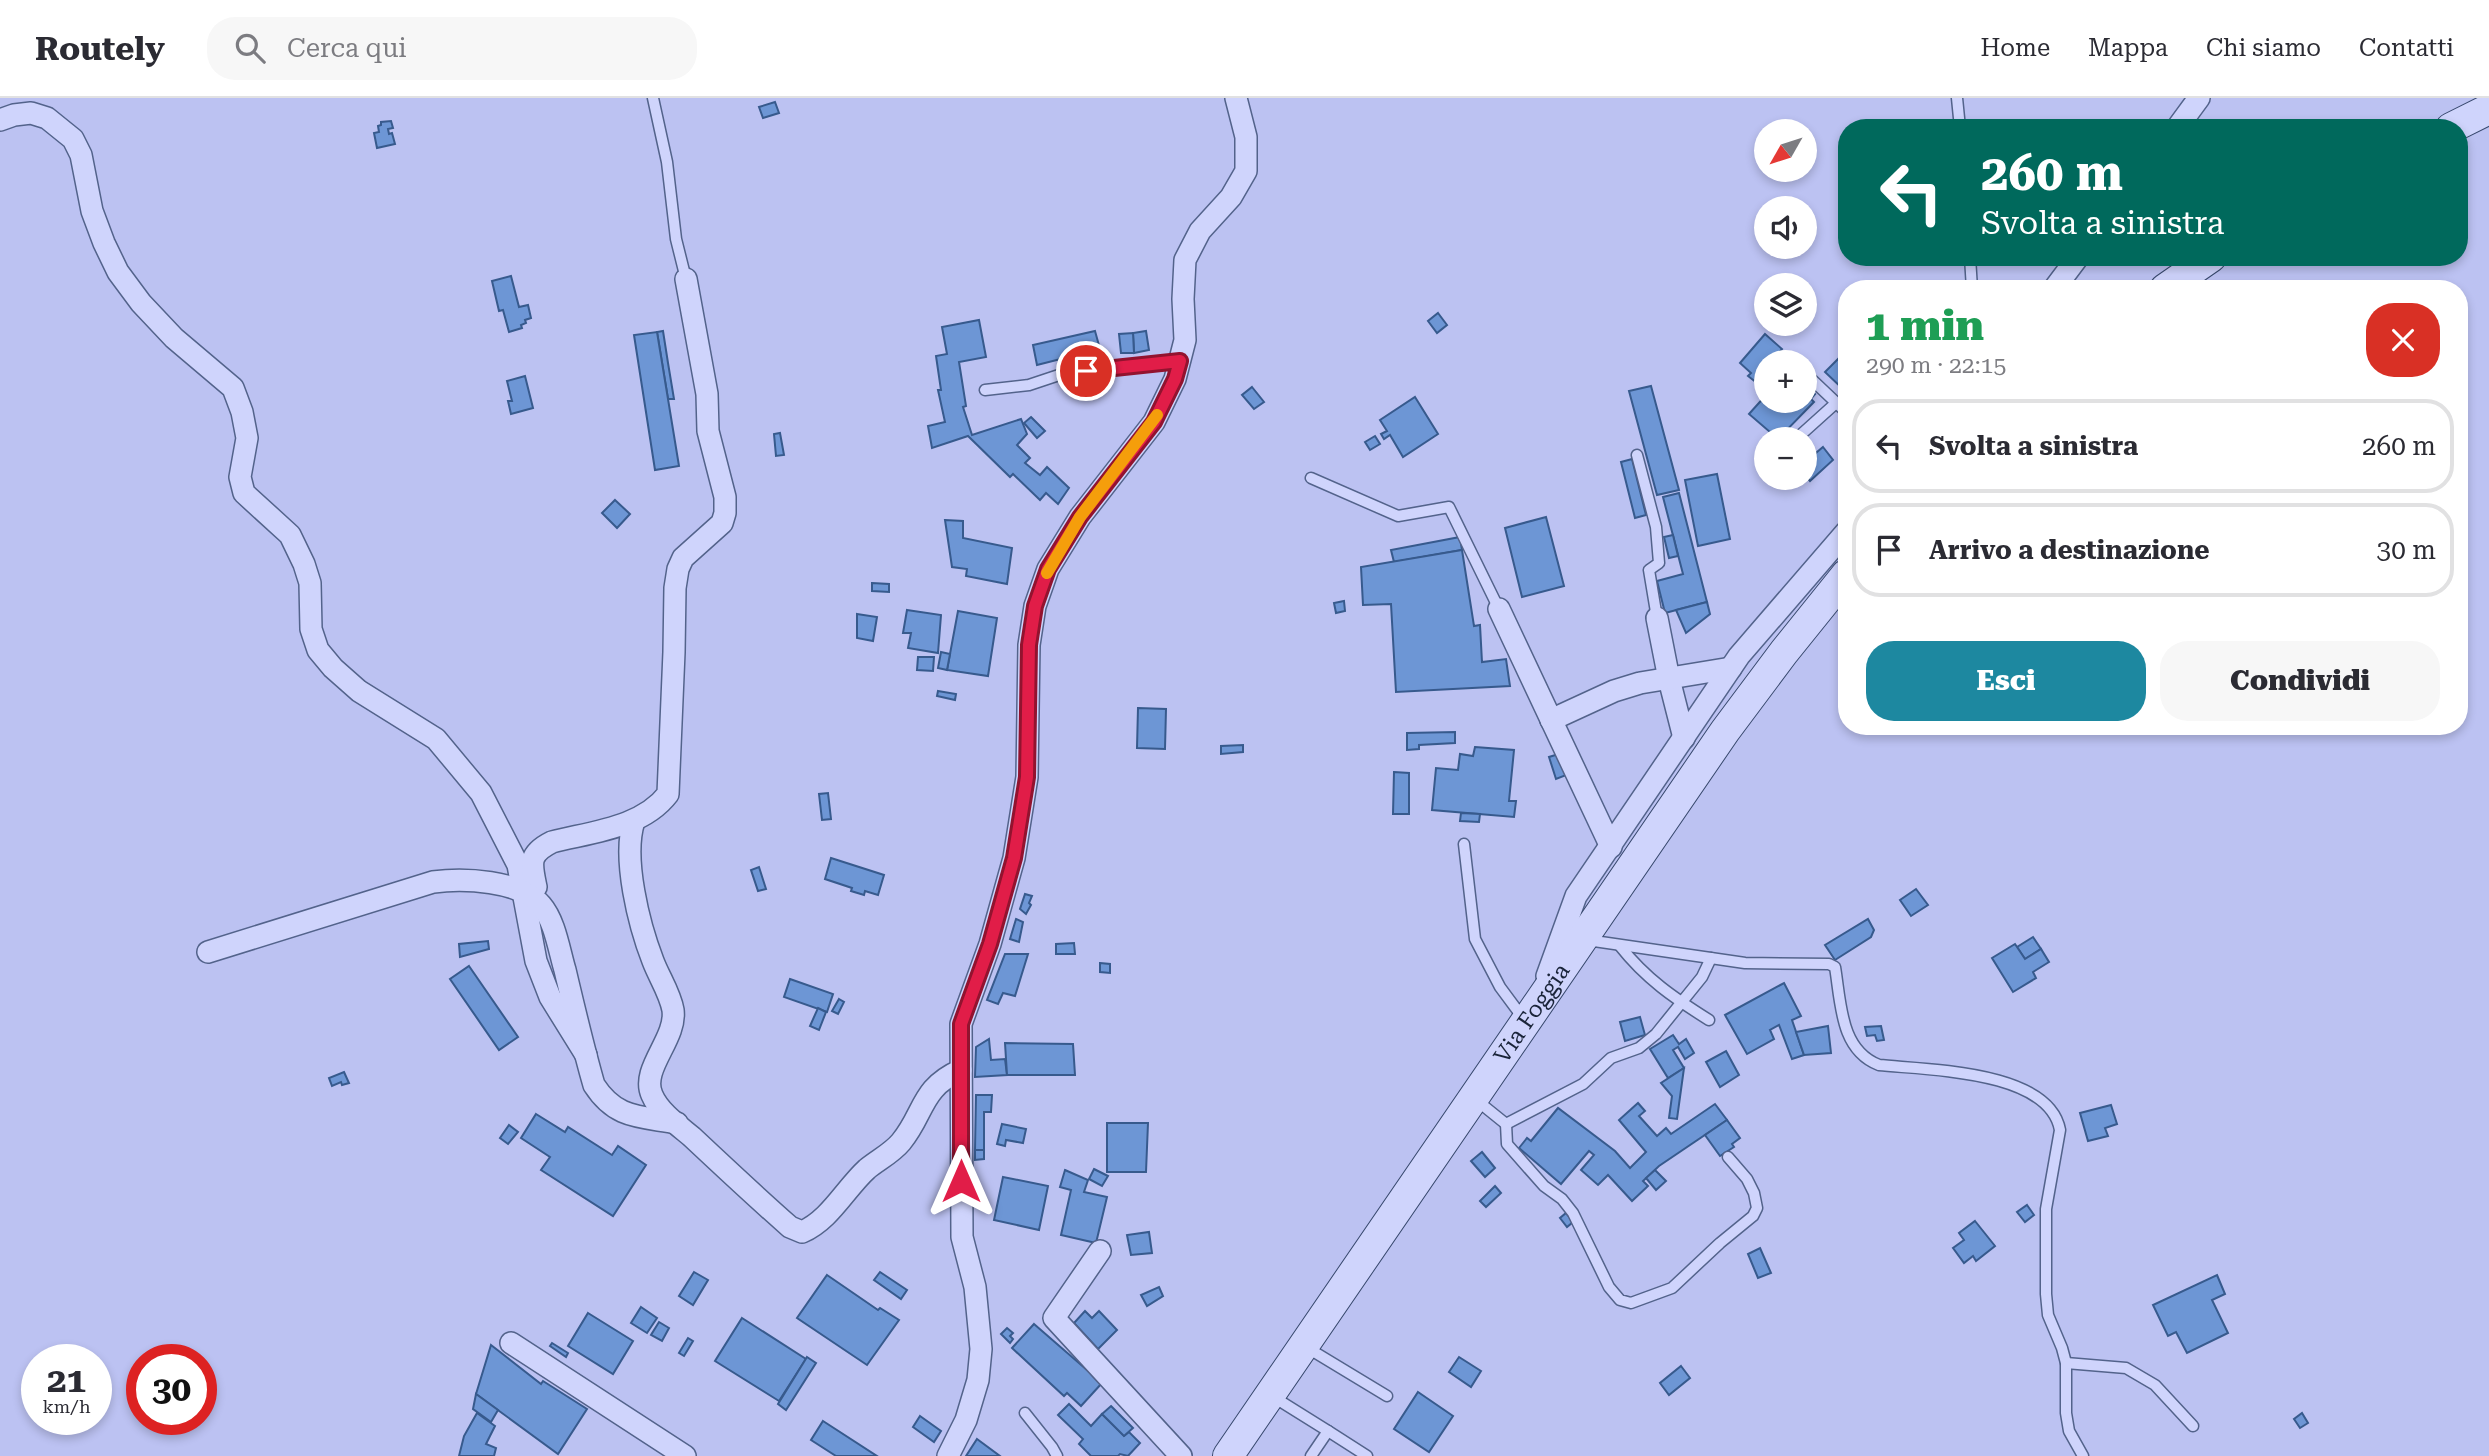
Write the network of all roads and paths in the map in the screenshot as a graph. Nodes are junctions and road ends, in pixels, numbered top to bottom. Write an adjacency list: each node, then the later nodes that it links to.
1 (653, 98): 11 (lane)
2 (1236, 98): 13 (street)
3 (1957, 98): 6 (lane)
4 (2199, 98): 7 (street)
5 (2481, 107): 8 (main road)
6 (1959, 119)
7 (2184, 119)
8 (2464, 119)
9 (0, 120): 31 (street)
10 (2198, 266): 12 (main road)
11 (686, 279): 28 (street)
12 (2178, 280)
13 (1180, 361): 15 (lane); 39 (street)
14 (1817, 384): 16 (lane)
15 (985, 390)
16 (1836, 402): 17 (lane)
17 (1809, 427)
18 (1637, 455): 23 (lane)
19 (1311, 478): 22 (lane)
20 (1838, 540): 24 (street)
21 (1838, 585): 32 (main road, Via Foggia)
22 (1499, 609): 26 (street)
23 (1657, 618): 25 (street)
24 (1731, 668): 25 (street); 27 (street)
25 (1669, 679): 26 (street); 27 (street)
26 (1551, 720): 30 (street)
27 (1684, 738): 30 (street)
28 (634, 821): 31 (street); 41 (street)
29 (1464, 844): 37 (lane)
30 (1611, 847): 37 (street)
31 (532, 898): 34 (street); 41 (street)
32 (1581, 939): 33 (lane); 37 (main road, Via Foggia)
33 (1620, 946): 35 (lane); 36 (lane)
34 (208, 952)
35 (1711, 958): 36 (lane); 47 (lane)
36 (1680, 1002): 38 (lane); 42 (lane)
37 (1532, 1010): 40 (main road, Via Foggia)
38 (1709, 1020)
39 (961, 1070): 41 (street); 54 (street)
40 (1473, 1097): 42 (lane); 46 (main road, Via Foggia)
41 (677, 1123)
42 (1506, 1124): 43 (lane)
43 (1728, 1157)
44 (1100, 1251): 56 (street)
45 (511, 1343): 53 (street)
46 (1303, 1345): 48 (main road, Via Foggia); 49 (lane)
47 (2066, 1363): 51 (lane); 60 (lane)
48 (1270, 1394): 52 (lane); 57 (main road, Via Foggia)
49 (1387, 1396)
50 (1025, 1413): 55 (lane)
51 (2193, 1426)
52 (1328, 1431): 58 (lane); 59 (lane)
53 (685, 1456)
54 (948, 1456)
55 (1057, 1456)
56 (1181, 1456)
57 (1228, 1456)
58 (1311, 1456)
59 (1367, 1456)
60 (2083, 1456)

